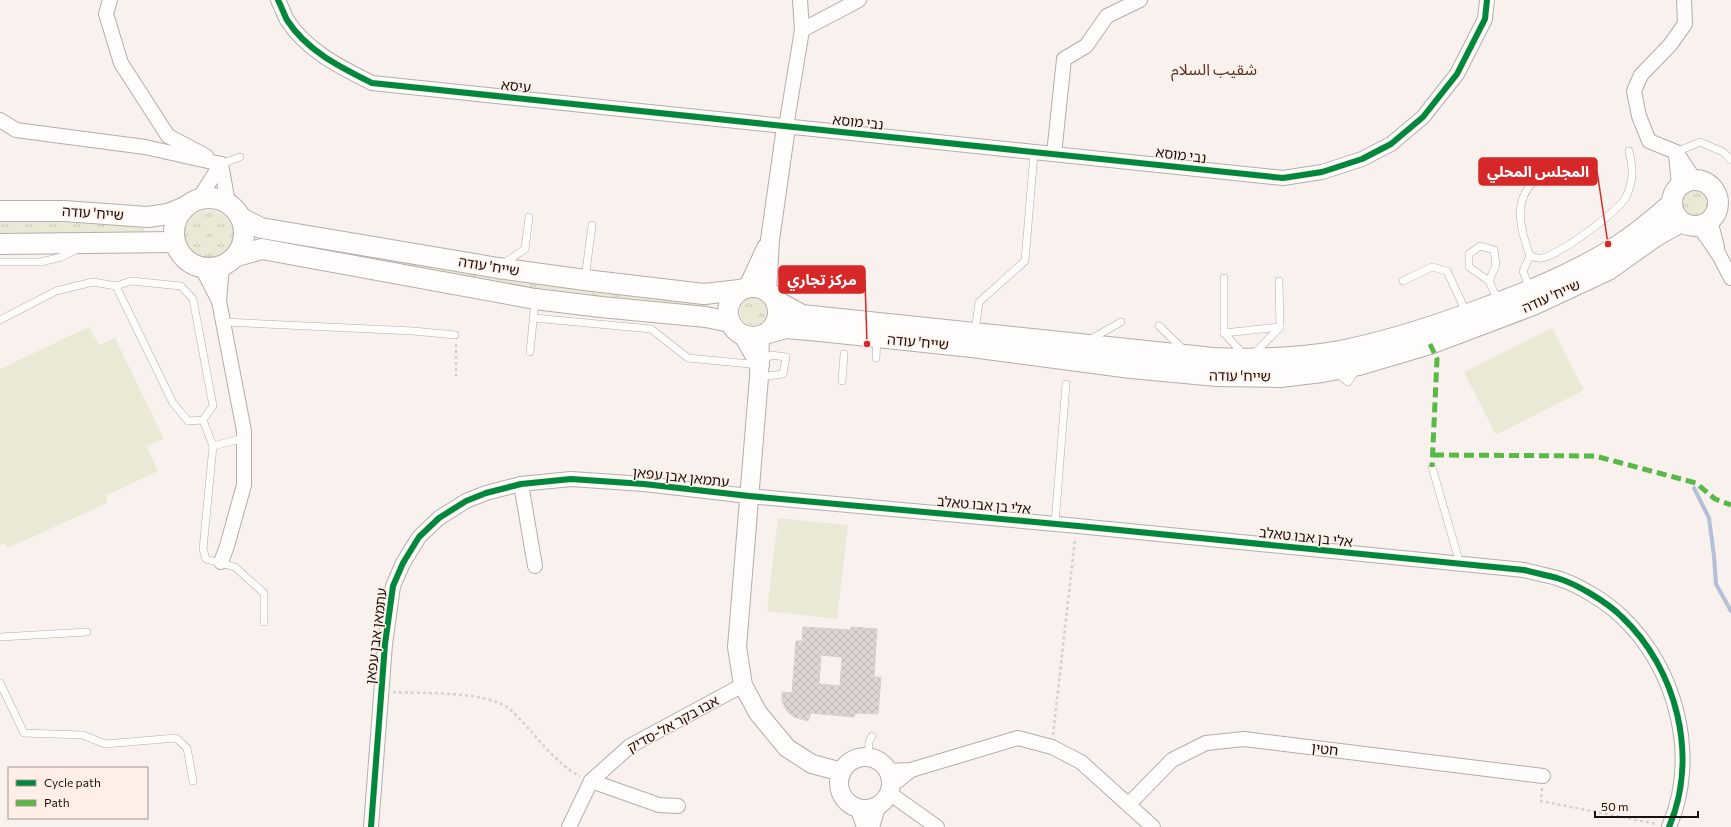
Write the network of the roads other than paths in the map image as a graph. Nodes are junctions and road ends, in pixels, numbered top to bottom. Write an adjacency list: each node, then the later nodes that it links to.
1 (110, 0): 17 (street)
2 (278, 0): 10 (street, עיסא)
3 (800, 0): 8 (street)
4 (859, 0): 8 (street)
5 (1140, 0): 14 (street)
6 (1487, 0): 14 (street, נבי מוסא)
7 (1684, 0): 12 (street)
8 (802, 30): 10 (street)
9 (0, 120): 17 (street)
10 (786, 127): 13 (street, נבי מוסא); 28 (street)
11 (1629, 151): 32 (lane)
12 (1676, 152): 16 (lane); 19 (street)
13 (1034, 153): 14 (street, נבי מוסא); 60 (lane)
14 (1054, 154)
15 (240, 157): 17 (lane)
16 (1731, 160)
17 (221, 164): 21 (street); 23 (street)
18 (1561, 168): 32 (lane)
19 (1694, 183): 20 (main road); 22 (main road); 26 (main road)
20 (1731, 185)
21 (191, 203): 23 (main road); 24 (main road, שייח' עודה); 29 (main road)
22 (1671, 204): 26 (main road); 45 (main road, שייח' עודה)
23 (234, 210): 33 (main road); 36 (main road, שייח' עודה)
24 (0, 211)
25 (529, 217): 36 (lane)
26 (1707, 217): 38 (street); 63 (main road, שייח' עודה)
27 (592, 225): 39 (lane)
28 (770, 240): 44 (street); 46 (street)
29 (175, 242): 30 (main road, שייח' עודה); 35 (main road)
30 (91, 243): 31 (main road, שייח' עודה); 34 (lane)
31 (0, 244)
32 (1530, 256): 45 (lane)
33 (229, 261): 35 (main road); 47 (street); 49 (main road, שייח' עודה)
34 (0, 262)
35 (202, 268): 47 (street)
36 (498, 268): 39 (main road, שייח' עודה)
37 (1224, 278): 61 (lane)
38 (1731, 278)
39 (585, 280): 44 (main road, שייח' עודה)
40 (1280, 281): 57 (lane)
41 (1403, 281): 52 (lane)
42 (1490, 281): 42 (lane); 48 (lane)
43 (116, 286): 53 (lane); 73 (lane); 73 (lane)
44 (744, 288): 46 (main road); 59 (main road)
45 (1530, 290): 48 (main road, שייח' עודה)
46 (773, 297): 59 (main road); 60 (main road, שייח' עודה)
47 (219, 301): 54 (street)
48 (1499, 303): 52 (main road, שייח' עודה)
49 (534, 308): 50 (main road, שייח' עודה); 58 (lane); 65 (lane)
50 (640, 311): 51 (main road, שייח' עודה); 58 (lane)
51 (666, 313): 58 (lane); 59 (main road, שייח' עודה)
52 (1467, 314): 69 (main road, שייח' עודה)
53 (0, 320)
54 (223, 322): 62 (lane); 74 (street)
55 (1121, 322): 64 (lane)
56 (1159, 326): 67 (lane)
57 (1280, 326): 61 (lane); 69 (lane)
58 (651, 329): 70 (lane)
59 (750, 331): 63 (main road, שייח' עודה); 70 (street)
60 (975, 333): 64 (main road, שייח' עודה)
61 (1224, 333): 69 (lane)
62 (455, 335)
63 (877, 338): 68 (lane)
64 (1082, 344): 67 (main road, שייח' עודה)
65 (530, 352)
66 (844, 354): 71 (lane)
67 (1191, 356): 69 (main road, שייח' עודה)
68 (876, 358)
69 (1248, 360)
70 (759, 371): 70 (lane); 78 (street)
71 (842, 381)
72 (1066, 384): 79 (lane)
73 (203, 420): 75 (lane)
74 (244, 438): 75 (lane); 80 (street)
75 (213, 446): 80 (lane)
76 (1432, 467): 81 (lane)
77 (521, 484): 78 (street, עתמאן אבן עפאן); 82 (street); 98 (street, עתמאן אבן עפאן)
78 (749, 496): 79 (street, אלי בן אבו טאלב); 87 (street)
79 (1055, 524): 81 (street, אלי בן אבו טאלב)
80 (221, 562): 83 (lane)
81 (1460, 564): 104 (street, אלי בן אבו טאלב)
82 (535, 566)
83 (264, 622)
84 (87, 632): 85 (lane)
85 (0, 637)
86 (0, 683): 92 (lane)
87 (743, 685): 90 (street); 93 (street, אבו בקר אל-סדיק)
88 (872, 736): 89 (lane)
89 (868, 757): 90 (street); 94 (street)
90 (842, 772): 97 (street)
91 (1543, 776): 95 (street, חטין)
92 (193, 781)
93 (591, 782): 96 (street); 99 (street, אבו בקר אל-סדיק)
94 (887, 789): 95 (street); 97 (street); 101 (street); 102 (street)
95 (1129, 804): 103 (street)
96 (678, 806)
97 (857, 807): 100 (street)
98 (372, 827)
99 (569, 827)
100 (864, 827)
101 (872, 827)
102 (937, 827)
103 (1153, 827)
104 (1669, 827)

